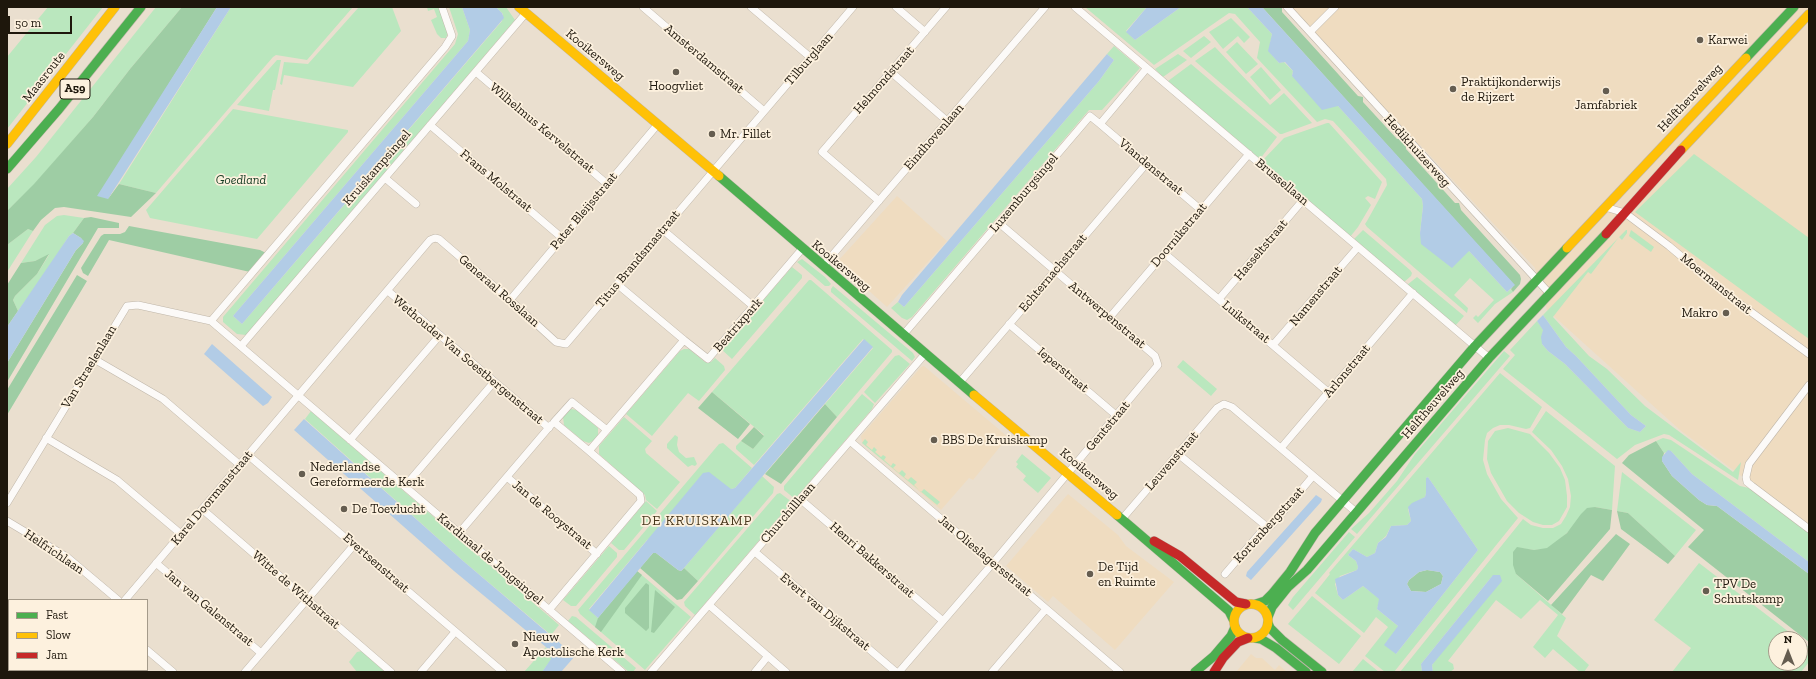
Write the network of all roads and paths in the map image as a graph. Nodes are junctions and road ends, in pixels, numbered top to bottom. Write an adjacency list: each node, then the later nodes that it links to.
1 (115, 7): 27 (main road, Maasroute / A59)
2 (141, 7): 30 (main road, A59)
3 (442, 7): 58 (street, Kruiskampsingel)
4 (643, 7): 22 (street, Amsterdamstraat)
5 (751, 7): 18 (street)
6 (853, 7): 18 (street, Tilburglaan)
7 (896, 7): 16 (street)
8 (946, 7): 16 (street, Helmondstraat)
9 (1044, 7): 23 (street, Eindhovenlaan)
10 (1075, 7): 19 (street, Brussellaan)
11 (1287, 7): 17 (street, Hedikhuizerweg)
12 (1335, 7): 17 (street)
13 (1794, 7): 37 (main road, Helftheuvelweg)
14 (522, 10): 20 (street, Kruiskampsingel); 24 (main road, Kooikersweg)
15 (1809, 14): 39 (main road, Helftheuvelweg)
16 (925, 32): 21 (street, Helmondstraat)
17 (1310, 32): 49 (street, Hedikhuizerweg)
18 (810, 57): 22 (street, Tilburglaan)
19 (1147, 68): 25 (street); 28 (street, Brussellaan)
20 (476, 72): 26 (street, Kruiskampsingel); 33 (street, Wilhelmus Kervelstraat)
21 (890, 72): 23 (street); 34 (street, Helmondstraat)
22 (764, 111): 31 (street, Tilburglaan)
23 (947, 121): 34 (street, Eindhovenlaan)
24 (658, 124): 31 (main road, Kooikersweg); 33 (street, Pater Bleijsstraat)
25 (1100, 124): 29 (street, Viandenstraat); 40 (street, Luxemburgsingel)
26 (430, 125): 32 (street, Kruiskampsingel); 42 (street, Frans Molstraat)
27 (7, 144)
28 (1249, 154): 35 (street, Brussellaan); 38 (street, Doornikstraat)
29 (1146, 163): 38 (street, Viandenstraat); 48 (street, Echternachstraat)
30 (7, 169)
31 (713, 171): 41 (street, Titus Brandsmastraat); 45 (main road, Kooikersweg)
32 (385, 178): 36 (street); 65 (street, Kruiskampsingel)
33 (607, 184): 42 (street, Pater Bleijsstraat)
34 (879, 200): 47 (street, Eindhovenlaan)
35 (1303, 200): 44 (street, Brussellaan); 54 (street, Hasseltstraat)
36 (416, 204)
37 (1605, 207): 39 (street); 49 (main road, Helftheuvelweg)
38 (1201, 210): 46 (street, Doornikstraat)
39 (1625, 213): 53 (main road, Helftheuvelweg); 68 (street, Moermanstraat)
40 (999, 223): 48 (street, Antwerpenstraat); 61 (street, Luxemburgsingel)
41 (663, 230): 50 (street, Titus Brandsmastraat); 56 (street)
42 (561, 237): 55 (street, Pater Bleijsstraat)
43 (435, 238): 51 (street, Karel Doormanstraat); 55 (street, Generaal Rosslaan)
44 (1358, 246): 52 (street, Brussellaan); 64 (street, Namenstraat)
45 (802, 250): 47 (main road, Kooikersweg); 56 (street, Beatrixpark)
46 (1164, 253): 54 (street, Luikstraat); 57 (street, Doornikstraat)
47 (822, 266): 61 (main road, Kooikersweg)
48 (1055, 271): 57 (street, Antwerpenstraat); 59 (street, Echternachstraat)
49 (1536, 280): 53 (street, Hedikhuizerweg); 66 (main road, Helftheuvelweg)
50 (617, 284): 62 (street); 63 (street, Titus Brandsmastraat)
51 (388, 291): 60 (street, Wethouder Van Soestbergenstraat); 76 (street, Karel Doormanstraat)
52 (1413, 293): 66 (street, Brussellaan); 75 (street, Arlonstraat)
53 (1549, 293): 69 (main road, Helftheuvelweg)
54 (1219, 299): 64 (street, Luikstraat)
55 (510, 300): 63 (street, Generaal Rosslaan)
56 (753, 306): 62 (street, Beatrixpark)
57 (1110, 317): 71 (street, Antwerpenstraat)
58 (211, 321): 65 (street, Kardinaal de Jongsingel); 70 (street, Van Straelenlaan)
59 (1009, 324): 73 (street, Echternachstraat); 77 (street, Ieperstraat)
60 (440, 335): 72 (street, Wethouder Van Soestbergenstraat); 82 (street)
61 (903, 335): 67 (main road, Kooikersweg)
62 (684, 340): 80 (street)
63 (562, 344)
64 (1273, 345): 75 (street, Luikstraat)
65 (241, 346): 76 (street, Kardinaal de Jongsingel)
66 (1476, 346): 69 (street, Brussellaan); 94 (main road, Helftheuvelweg)
67 (925, 354): 73 (main road, Kooikersweg); 83 (street, Churchilllaan)
68 (1809, 354)
69 (1489, 358): 97 (main road, Helftheuvelweg)
70 (94, 359): 81 (street, Van Straelenlaan); 88 (street)
71 (1158, 362): 77 (street, Gentstraat)
72 (494, 382): 79 (street, Wethouder Van Soestbergenstraat); 92 (street)
73 (960, 382): 89 (main road, Kooikersweg)
74 (1809, 385): 101 (street)
75 (1328, 392): 84 (street, Arlonstraat)
76 (299, 396): 82 (street, Kardinaal de Jongsingel); 87 (street, Karel Doormanstraat)
77 (1117, 416): 89 (street, Gentstraat)
78 (554, 422): 79 (street); 80 (street); 85 (street)
79 (549, 428): 91 (street)
80 (607, 430): 85 (street)
81 (46, 438): 95 (street, Van Straelenlaan); 103 (street)
82 (350, 440): 92 (street, Kardinaal de Jongsingel)
83 (850, 441): 93 (street, Churchilllaan); 109 (street, Jan Olieslagersstraat)
84 (1281, 448): 86 (street, Leuvenstraat); 90 (street)
85 (589, 451): 107 (street)
86 (1178, 454): 98 (street, Leuvenstraat); 100 (street)
87 (248, 455): 88 (street, Karel Doormanstraat); 105 (street, Evertsenstraat)
88 (240, 465): 96 (street, Karel Doormanstraat)
89 (1068, 474): 98 (main road, Kooikersweg); 109 (street, Gentstraat)
90 (1313, 476): 94 (street); 100 (street, Kortenbergstraat)
91 (507, 477): 102 (street); 107 (street, Jan de Rooystraat)
92 (404, 486): 102 (street, Kardinaal de Jongsingel)
93 (800, 499): 106 (street, Churchilllaan); 120 (street, Henri Bakkerstraat)
94 (1343, 501): 97 (street); 115 (main road, Helftheuvelweg)
95 (7, 503)
96 (202, 509): 103 (street, Karel Doormanstraat); 113 (street, Witte de Withstraat)
97 (1356, 512): 119 (main road, Helftheuvelweg)
98 (1122, 519): 104 (main road, Kooikersweg)
99 (7, 521): 111 (street, Helfrichlaan)
100 (1266, 526): 110 (street, Kortenbergstraat)
101 (1809, 529)
102 (459, 533): 118 (street, Kardinaal de Jongsingel)
103 (181, 534): 108 (street, Karel Doormanstraat)
104 (1142, 536): 114 (main road, Kooikersweg); 121 (main road, Kooikersweg)
105 (354, 544): 113 (street); 122 (street, Evertsenstraat)
106 (755, 552): 116 (street, Churchilllaan); 137 (street, Evert van Dijkstraat)
107 (597, 554): 118 (street)
108 (156, 563): 112 (street, Karel Doormanstraat); 125 (street, Jan van Galenstraat)
109 (993, 563): 117 (street, Jan Olieslagersstraat); 120 (street, Gentstraat)
110 (1225, 574)
111 (117, 599)
112 (126, 599)
113 (307, 599): 125 (street); 130 (street, Witte de Withstraat)
114 (1246, 604): 115 (main road); 121 (main road)
115 (1256, 604): 119 (main road)
116 (709, 605): 126 (street); 134 (street, Churchilllaan)
117 (1046, 609): 127 (street); 138 (street, Jan Olieslagersstraat)
118 (549, 610): 133 (street, Kardinaal de Jongsingel)
119 (1268, 620): 123 (main road); 142 (main road)
120 (943, 621): 137 (street, Gentstraat)
121 (1234, 623): 123 (main road); 139 (main road)
122 (455, 632): 131 (street); 132 (street, Evertsenstraat)
123 (1252, 638): 140 (main road); 141 (main road)
124 (148, 651): 128 (street)
125 (261, 653): 129 (street)
126 (768, 656): 135 (street); 136 (street)
127 (995, 671)
128 (173, 672)
129 (245, 672)
130 (391, 672)
131 (421, 672)
132 (503, 672)
133 (622, 672)
134 (652, 672)
135 (755, 672)
136 (786, 672)
137 (897, 672)
138 (1120, 672)
139 (1195, 672)
140 (1214, 672)
141 (1306, 672)
142 (1322, 672)

